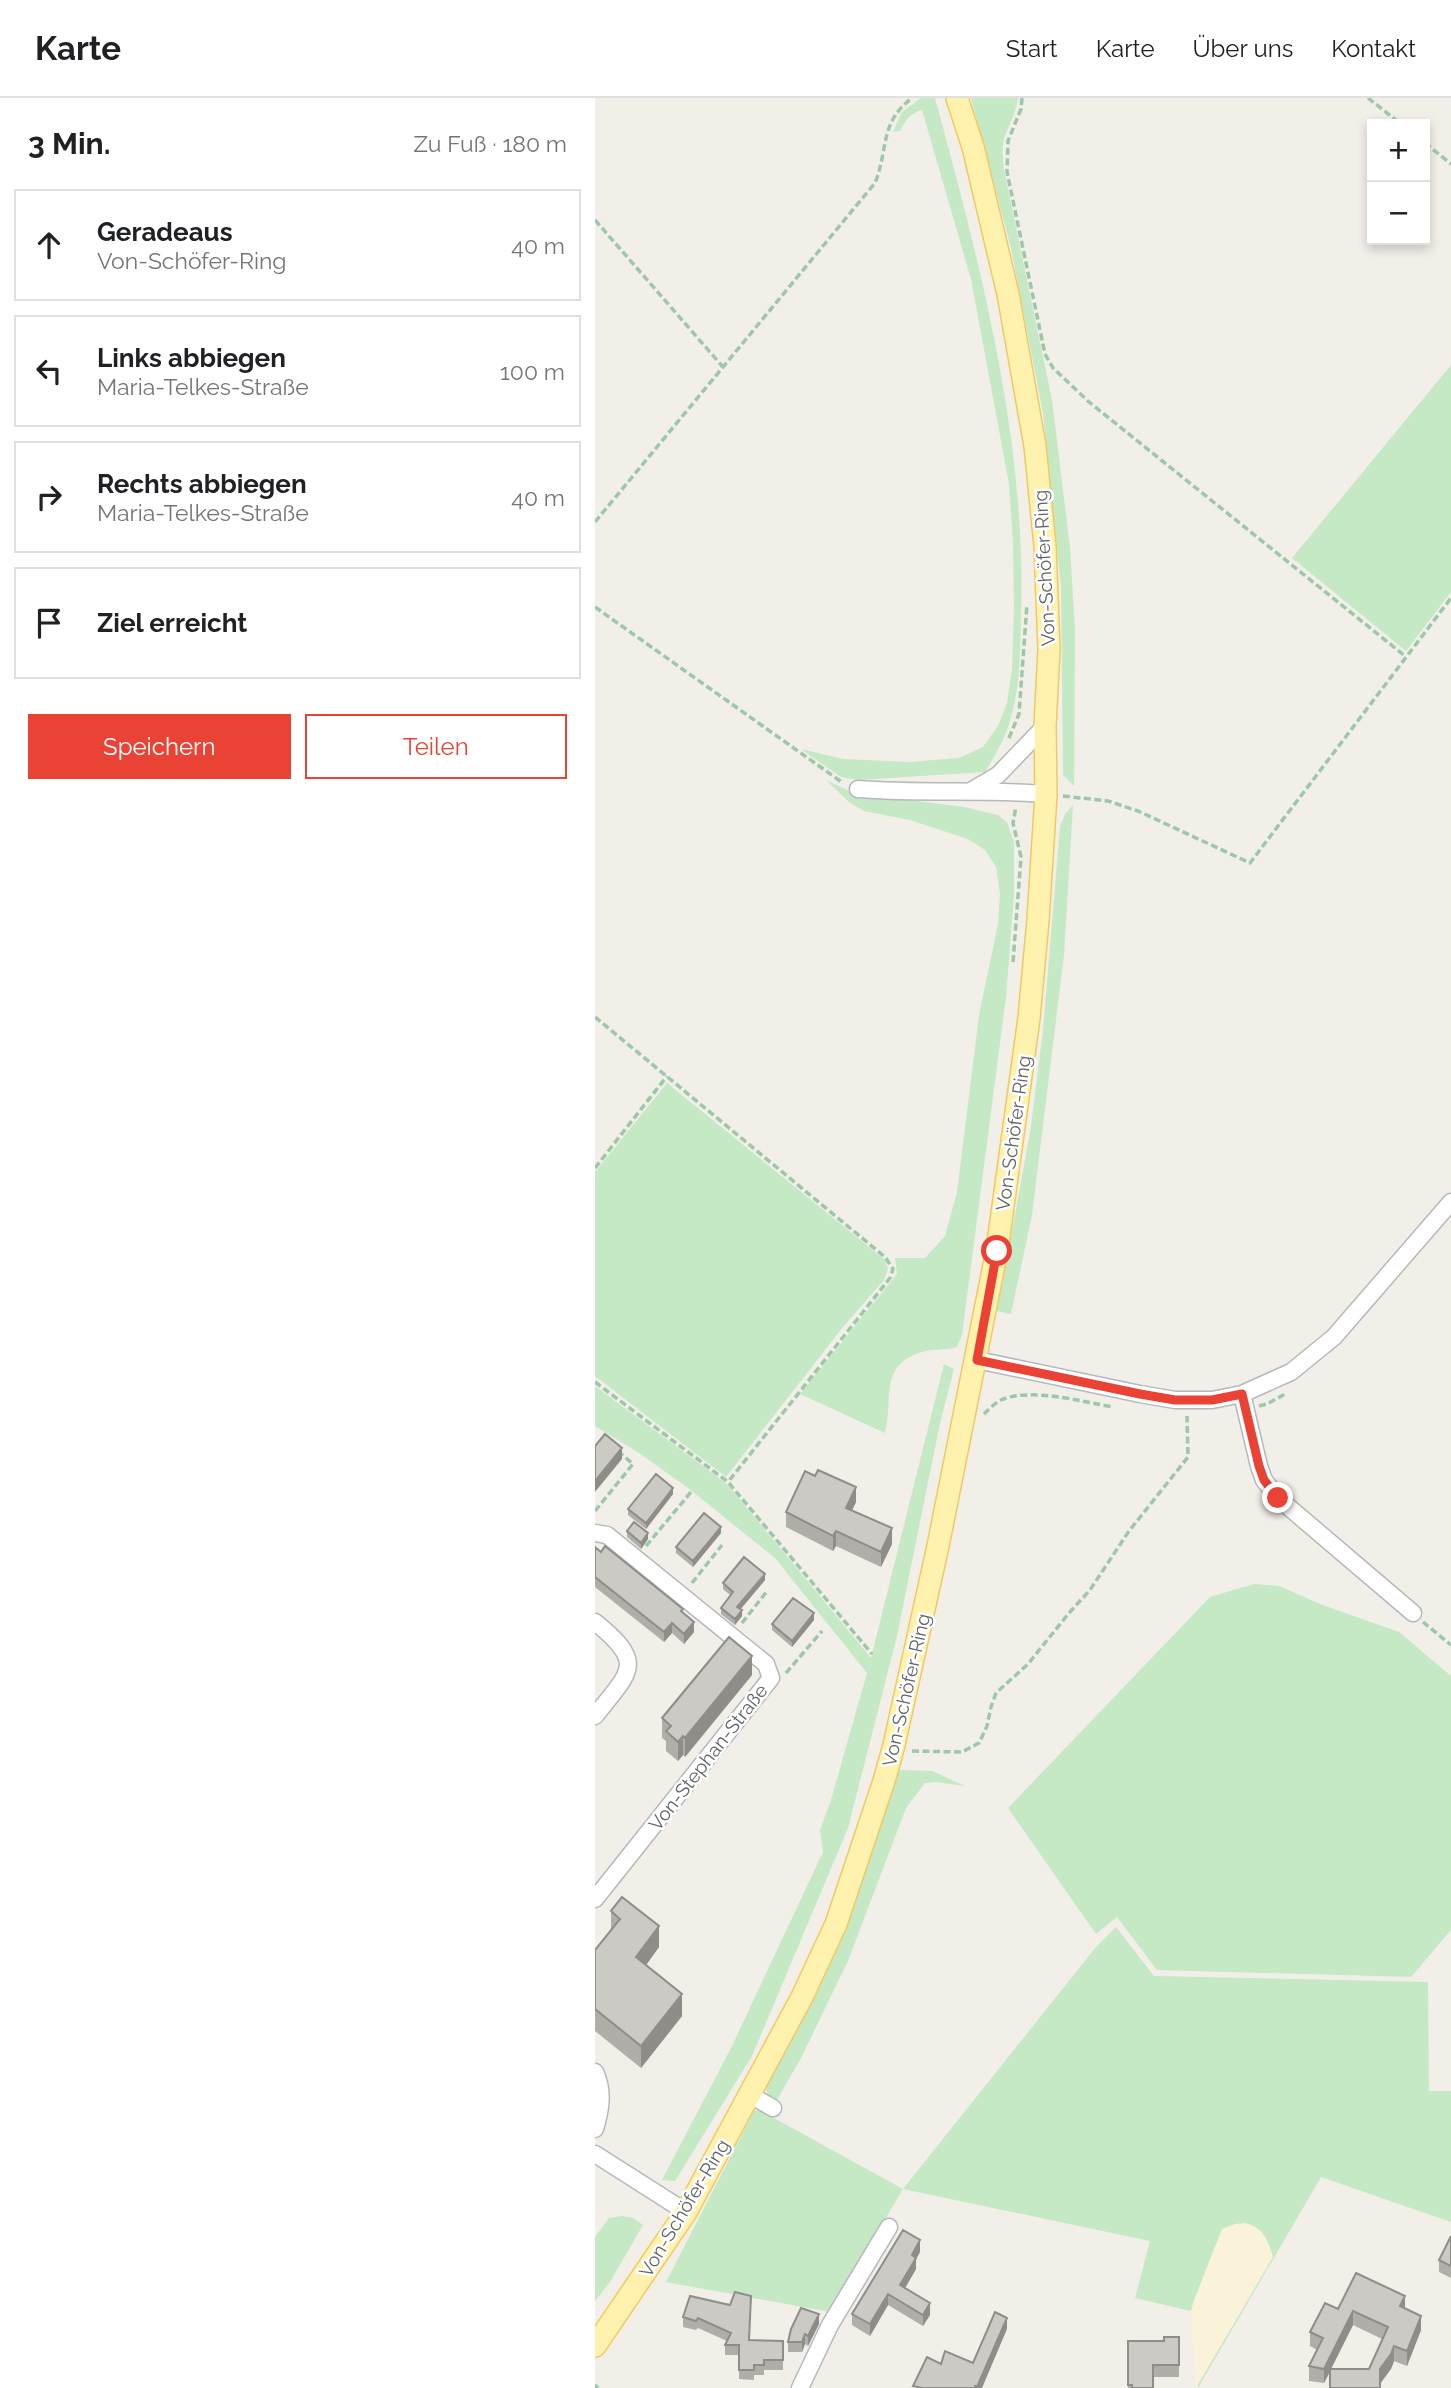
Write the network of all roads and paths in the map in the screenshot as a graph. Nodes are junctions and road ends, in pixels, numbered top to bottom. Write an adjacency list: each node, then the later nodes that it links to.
1 (912, 98): 9 (path)
2 (957, 98): 15 (main road, Von-Schöfer-Ring)
3 (1022, 98): 14 (path)
4 (1368, 98): 5 (path)
5 (1395, 119)
6 (1430, 148): 7 (path)
7 (1451, 164)
8 (595, 220): 9 (path)
9 (723, 367): 10 (path)
10 (595, 522)
11 (1026, 593): 16 (path)
12 (1451, 598): 14 (path)
13 (595, 607): 17 (path)
14 (1405, 656): 20 (path)
15 (1045, 726): 16 (street); 20 (main road, Von-Schöfer-Ring)
16 (1012, 762): 18 (street)
17 (858, 789): 18 (street)
18 (971, 792): 19 (street)
19 (1019, 792): 20 (street); 21 (path)
20 (1046, 793): 26 (main road, Von-Schöfer-Ring)
21 (1013, 962)
22 (595, 1017): 23 (path)
23 (667, 1076): 24 (path); 34 (path)
24 (595, 1168)
25 (1451, 1202): 29 (street)
26 (977, 1360): 29 (street); 31 (main road, Von-Schöfer-Ring)
27 (595, 1382): 34 (path)
28 (1290, 1392): 29 (path)
29 (1243, 1401): 42 (street)
30 (1123, 1408): 31 (path)
31 (965, 1416): 50 (main road, Von-Schöfer-Ring)
32 (1195, 1416): 50 (path)
33 (616, 1450): 36 (path)
34 (728, 1482): 47 (path)
35 (691, 1492): 39 (path)
36 (595, 1511)
37 (595, 1533): 39 (street, Von-Stephan-Straße)
38 (722, 1545): 41 (path)
39 (636, 1559): 41 (street, Von-Stephan-Straße)
40 (768, 1590): 45 (path)
41 (682, 1595): 45 (street, Von-Stephan-Straße)
42 (1413, 1613): 46 (path)
43 (595, 1622): 49 (street)
44 (822, 1631): 48 (path)
45 (731, 1636): 48 (street, Von-Stephan-Straße)
46 (1451, 1645)
47 (872, 1654)
48 (771, 1678): 51 (street, Von-Stephan-Straße)
49 (595, 1716)
50 (894, 1744): 53 (main road, Von-Schöfer-Ring)
51 (598, 1888)
52 (595, 2072): 55 (street)
53 (750, 2095): 54 (street); 57 (main road, Von-Schöfer-Ring)
54 (773, 2108)
55 (595, 2129)
56 (595, 2154): 57 (street)
57 (686, 2212): 59 (main road, Von-Schöfer-Ring)
58 (889, 2227): 60 (street)
59 (595, 2346)
60 (800, 2388)

